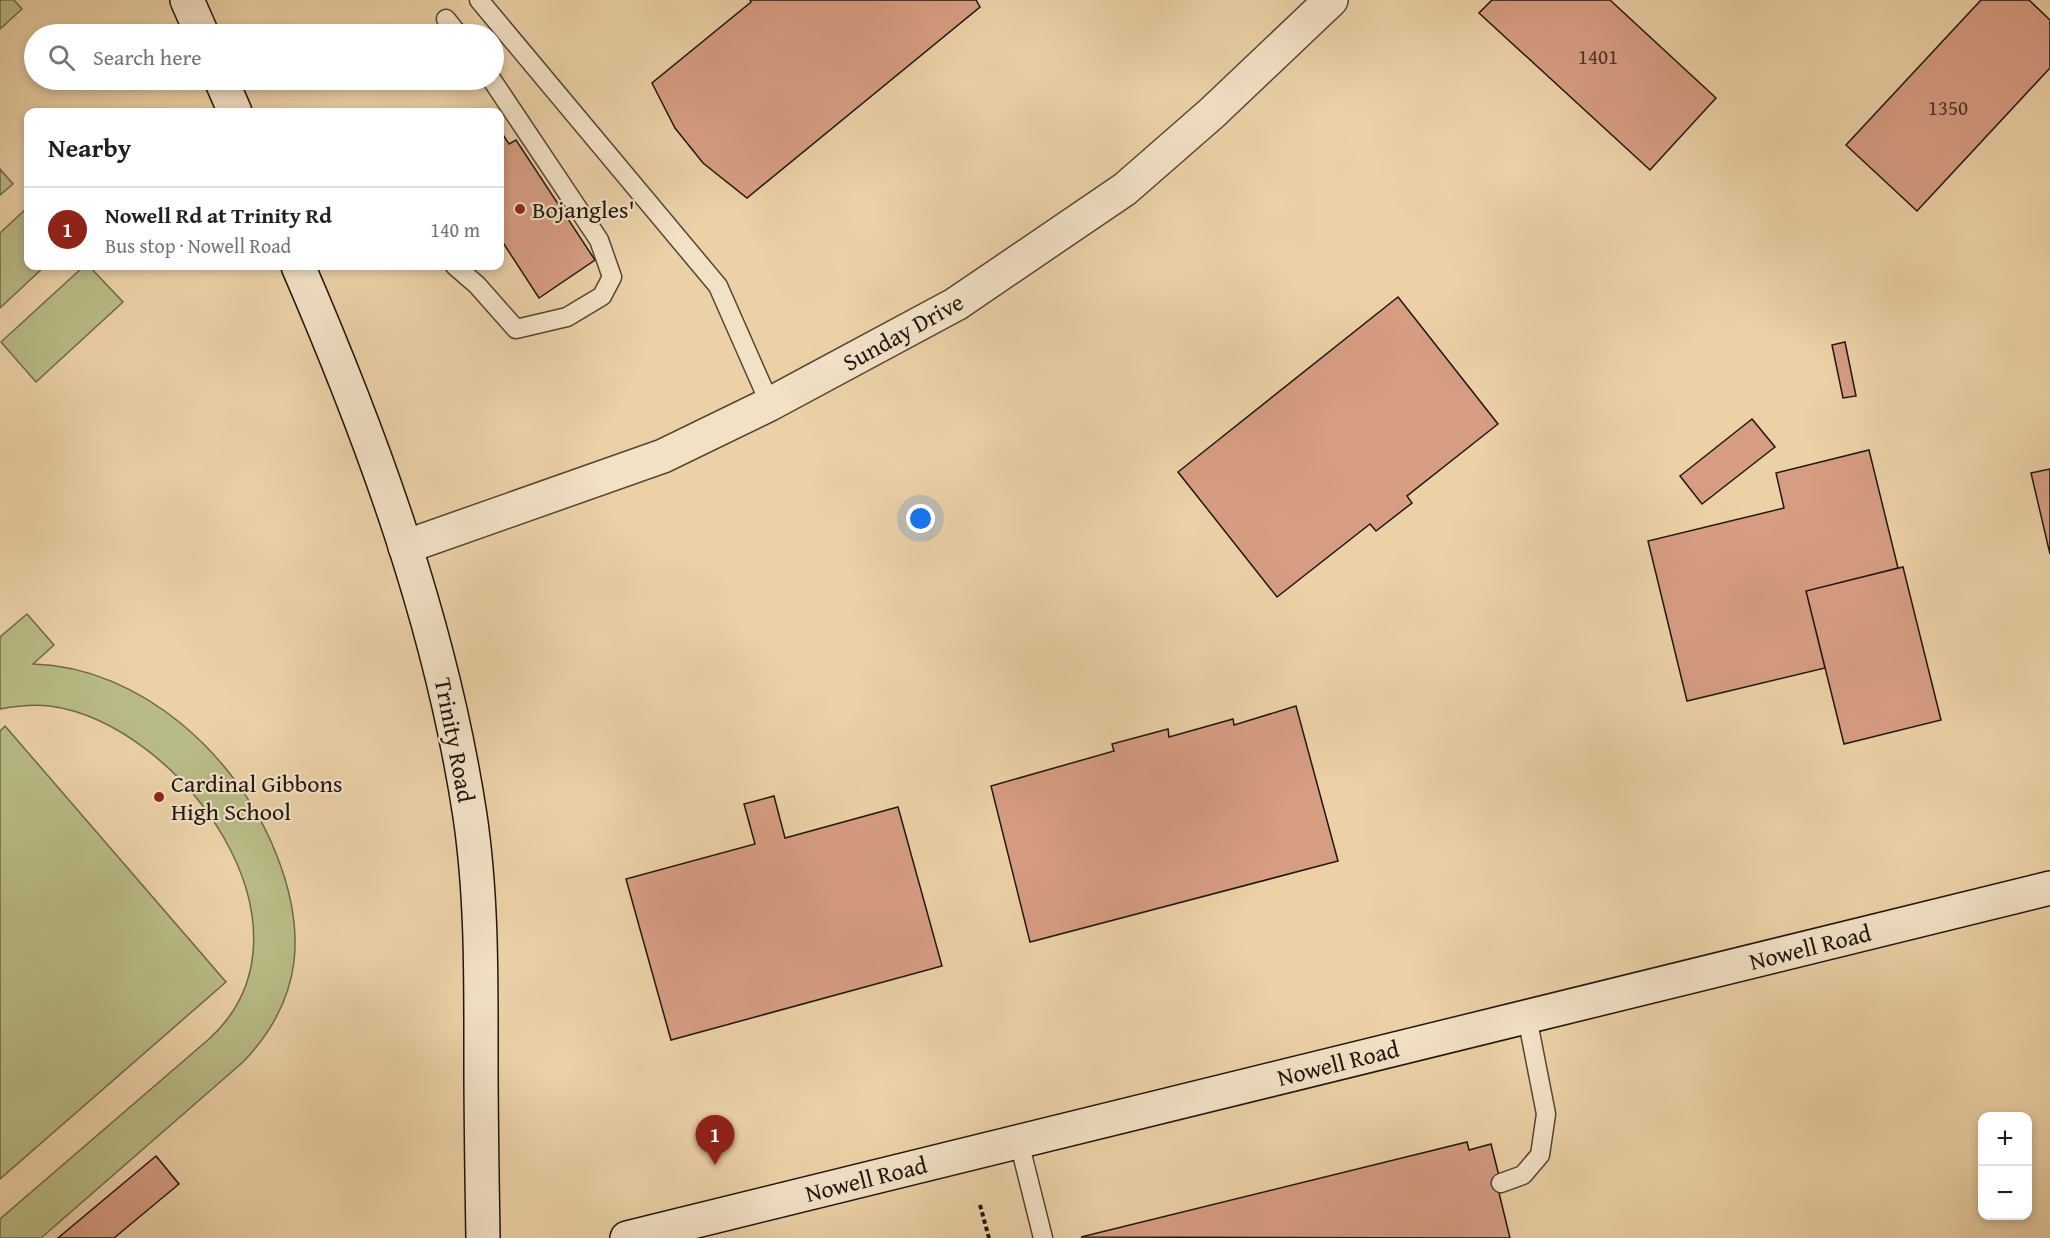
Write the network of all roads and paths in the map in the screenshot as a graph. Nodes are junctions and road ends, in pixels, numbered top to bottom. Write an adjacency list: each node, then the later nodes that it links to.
1 (187, 0): 5 (street)
2 (478, 0): 7 (lane)
3 (1331, 0): 14 (street, Sunday Drive)
4 (446, 19): 6 (lane)
5 (198, 24)
6 (450, 24)
7 (498, 24)
8 (504, 31): 14 (lane)
9 (225, 90): 11 (street)
10 (499, 90): 13 (lane)
11 (233, 108)
12 (300, 270): 15 (street, Trinity Road)
13 (460, 270)
14 (770, 404): 15 (street, Sunday Drive)
15 (405, 547): 21 (street, Trinity Road)
16 (2050, 888): 17 (street, Nowell Road)
17 (1527, 1017): 18 (street, Nowell Road); 19 (lane)
18 (1018, 1142): 22 (street, Nowell Road); 24 (lane)
19 (1501, 1183)
20 (980, 1205): 23 (path)
21 (483, 1238)
22 (627, 1238)
23 (989, 1238)
24 (1043, 1238)

